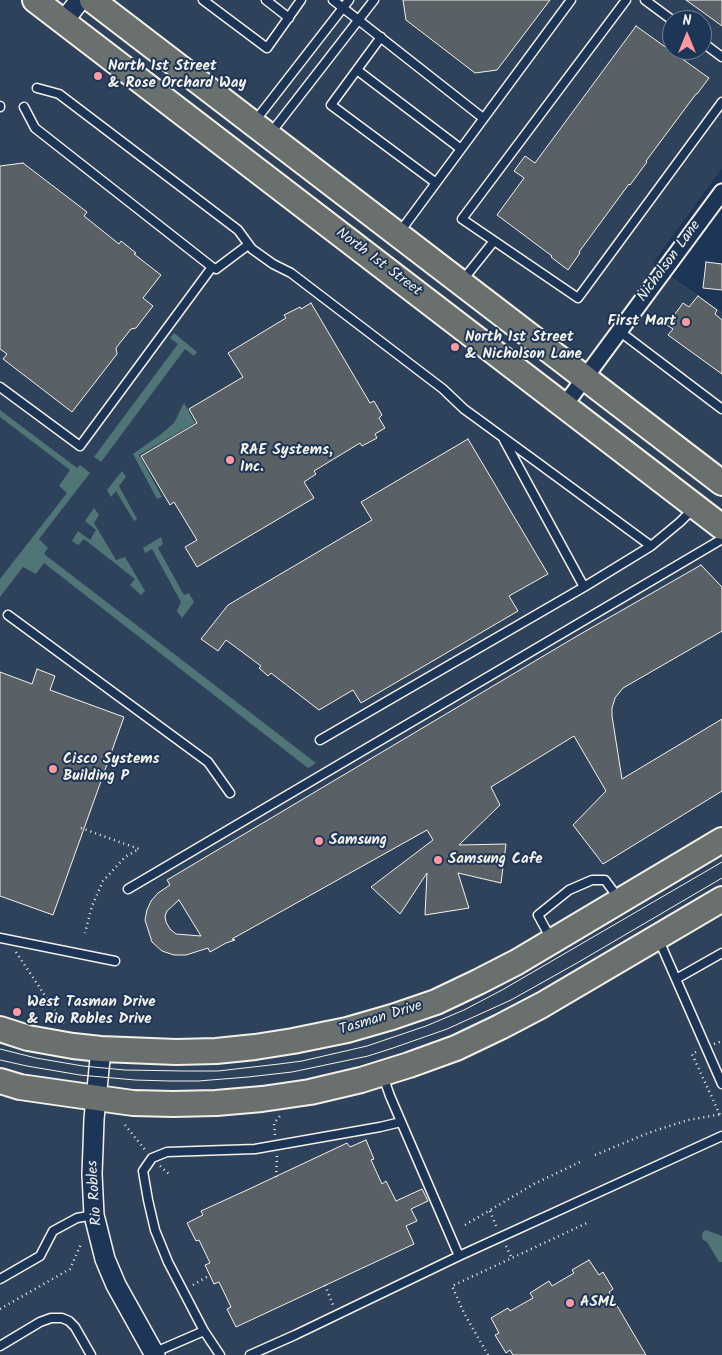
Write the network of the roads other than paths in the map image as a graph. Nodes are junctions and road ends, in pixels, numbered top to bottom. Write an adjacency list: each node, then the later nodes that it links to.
1 (35, 0): 17 (main road, North 1st Street)
2 (80, 0): 17 (street)
3 (92, 0): 24 (main road)
4 (203, 0): 15 (lane)
5 (266, 0): 15 (lane)
6 (301, 0): 15 (lane)
7 (333, 0): 13 (lane)
8 (349, 0): 13 (lane)
9 (374, 0): 16 (lane)
10 (570, 0): 23 (lane)
11 (626, 0): 29 (lane)
12 (645, 0): 14 (lane)
13 (343, 8): 16 (lane); 24 (lane)
14 (662, 13)
15 (289, 18)
16 (358, 20): 18 (lane); 24 (lane)
17 (63, 22): 36 (main road, North 1st Street)
18 (381, 38): 19 (lane); 23 (lane)
19 (357, 70): 25 (lane); 26 (lane)
20 (37, 88): 30 (lane)
21 (722, 102): 29 (lane)
22 (24, 107): 31 (lane)
23 (484, 118): 25 (lane)
24 (261, 129): 28 (main road)
25 (461, 149): 26 (lane)
26 (436, 183): 28 (lane)
27 (722, 192): 33 (street, Nicholson Lane)
28 (397, 234): 32 (main road)
29 (494, 241): 32 (lane)
30 (248, 245): 31 (lane); 38 (lane)
31 (212, 267): 35 (lane)
32 (460, 282): 34 (main road)
33 (619, 331): 34 (street, Nicholson Lane); 37 (lane)
34 (584, 378): 36 (street, Nicholson Lane); 39 (main road)
35 (0, 387)
36 (564, 406): 40 (main road, North 1st Street)
37 (722, 409)
38 (502, 436): 43 (lane); 44 (lane)
39 (722, 483)
40 (695, 506): 41 (main road, North 1st Street); 43 (lane)
41 (722, 526)
42 (722, 539): 49 (lane)
43 (651, 546): 44 (lane)
44 (584, 587): 46 (lane)
45 (8, 615): 47 (lane)
46 (320, 740)
47 (230, 793)
48 (722, 840): 51 (main road, Tasman Drive)
49 (128, 889)
50 (722, 899): 52 (main road)
51 (620, 901): 54 (main road, Tasman Drive); 54 (lane)
52 (658, 936): 57 (lane); 60 (main road)
53 (4, 938): 56 (lane)
54 (552, 941): 59 (main road, Tasman Drive)
55 (722, 953): 57 (lane)
56 (115, 961)
57 (676, 979): 62 (lane)
58 (0, 1030): 59 (main road, Tasman Drive)
59 (101, 1049): 63 (street, Rio Robles)
60 (382, 1074): 63 (main road); 64 (lane)
61 (0, 1081): 63 (main road)
62 (722, 1084)
63 (96, 1098): 66 (street, Rio Robles)
64 (401, 1122): 67 (lane); 69 (lane)
65 (722, 1136): 67 (lane)
66 (94, 1215): 68 (lane); 71 (street, Rio Robles)
67 (459, 1256): 74 (lane)
68 (0, 1279)
69 (204, 1331): 71 (lane); 73 (lane)
70 (0, 1346): 72 (lane)
71 (153, 1354)
72 (91, 1355)
73 (220, 1355)
74 (250, 1355)

